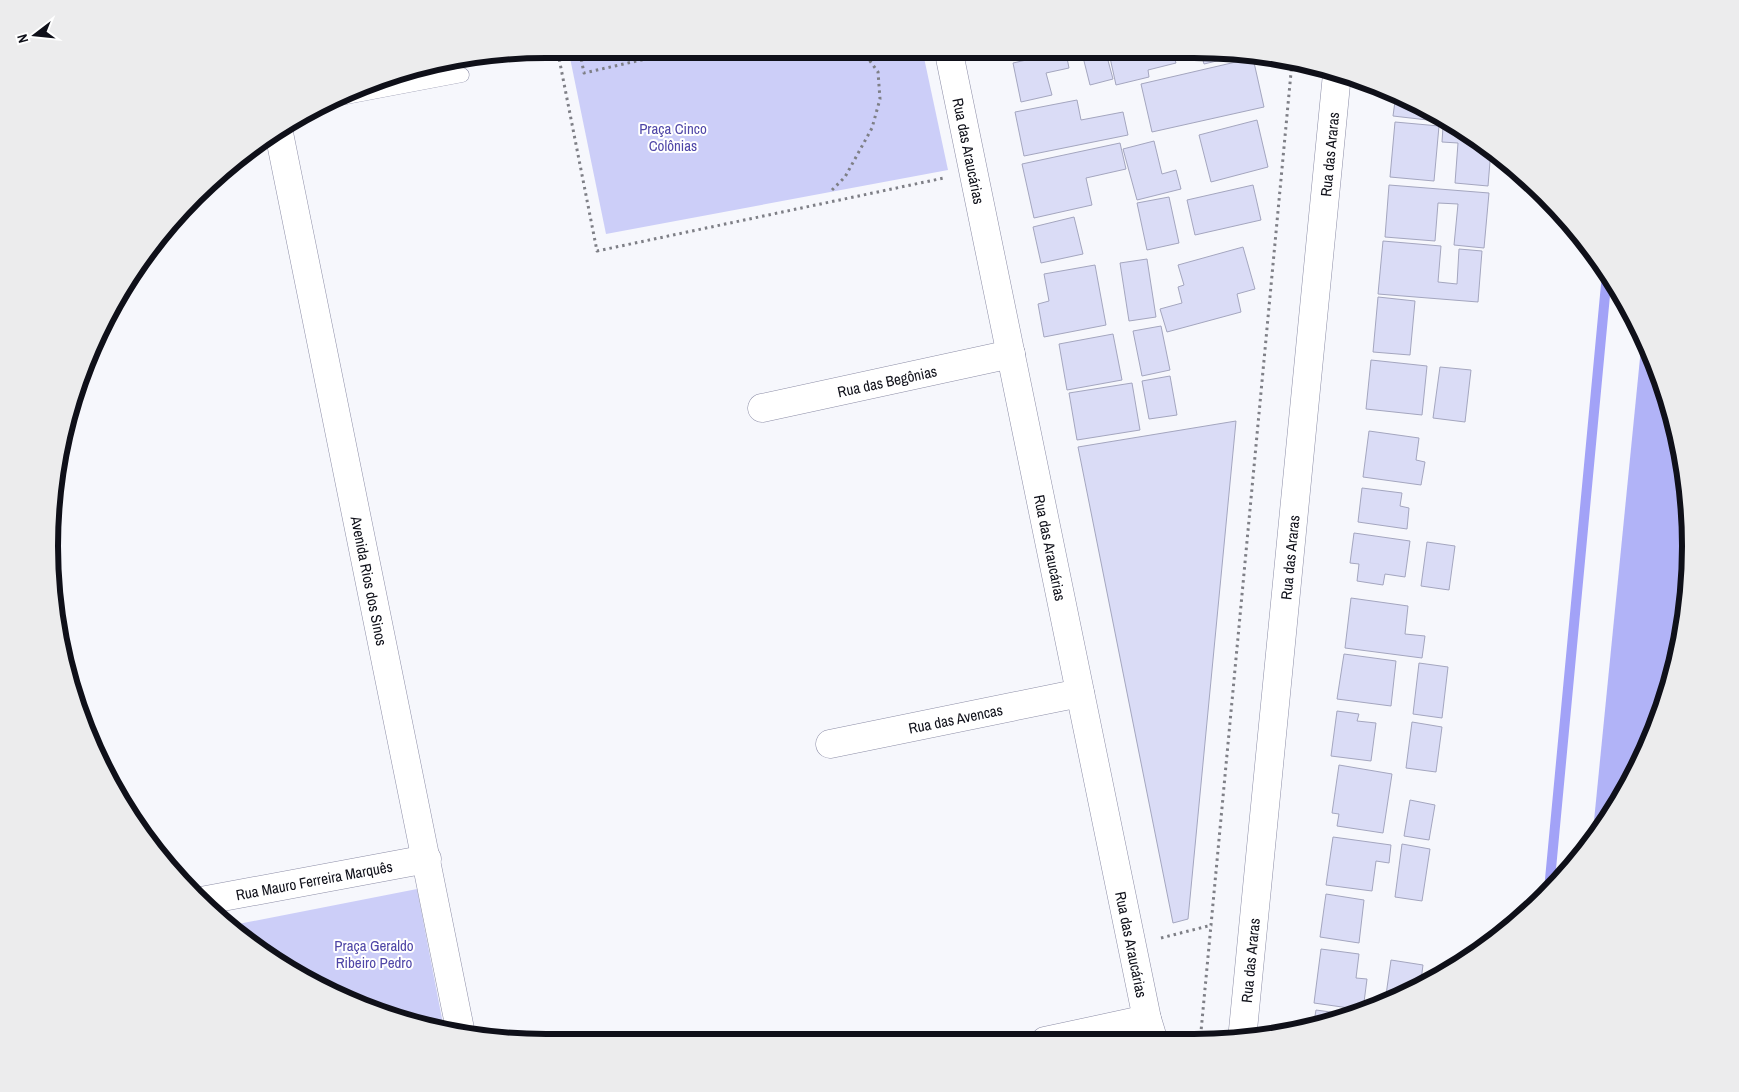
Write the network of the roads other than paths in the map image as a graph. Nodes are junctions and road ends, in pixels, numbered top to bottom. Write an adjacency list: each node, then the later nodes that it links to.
1 (950, 58): 6 (street, Rua das Araucárias)
2 (462, 75): 4 (lane)
3 (1337, 79): 14 (street, Rua das Araras)
4 (361, 94)
5 (280, 137): 10 (street, Avenida Rios dos Sinos)
6 (1011, 354): 7 (street, Rua das Begônias); 8 (street, Rua das Araucárias)
7 (762, 408)
8 (1080, 693): 9 (street, Rua das Avencas); 13 (street, Rua das Araucárias)
9 (830, 744)
10 (427, 859): 11 (street, Rua Mauro Ferreira Marquês); 12 (street, Avenida Rios dos Sinos)
11 (210, 899)
12 (461, 1027)
13 (1150, 1030): 15 (street)
14 (1243, 1031)
15 (1112, 1034)

